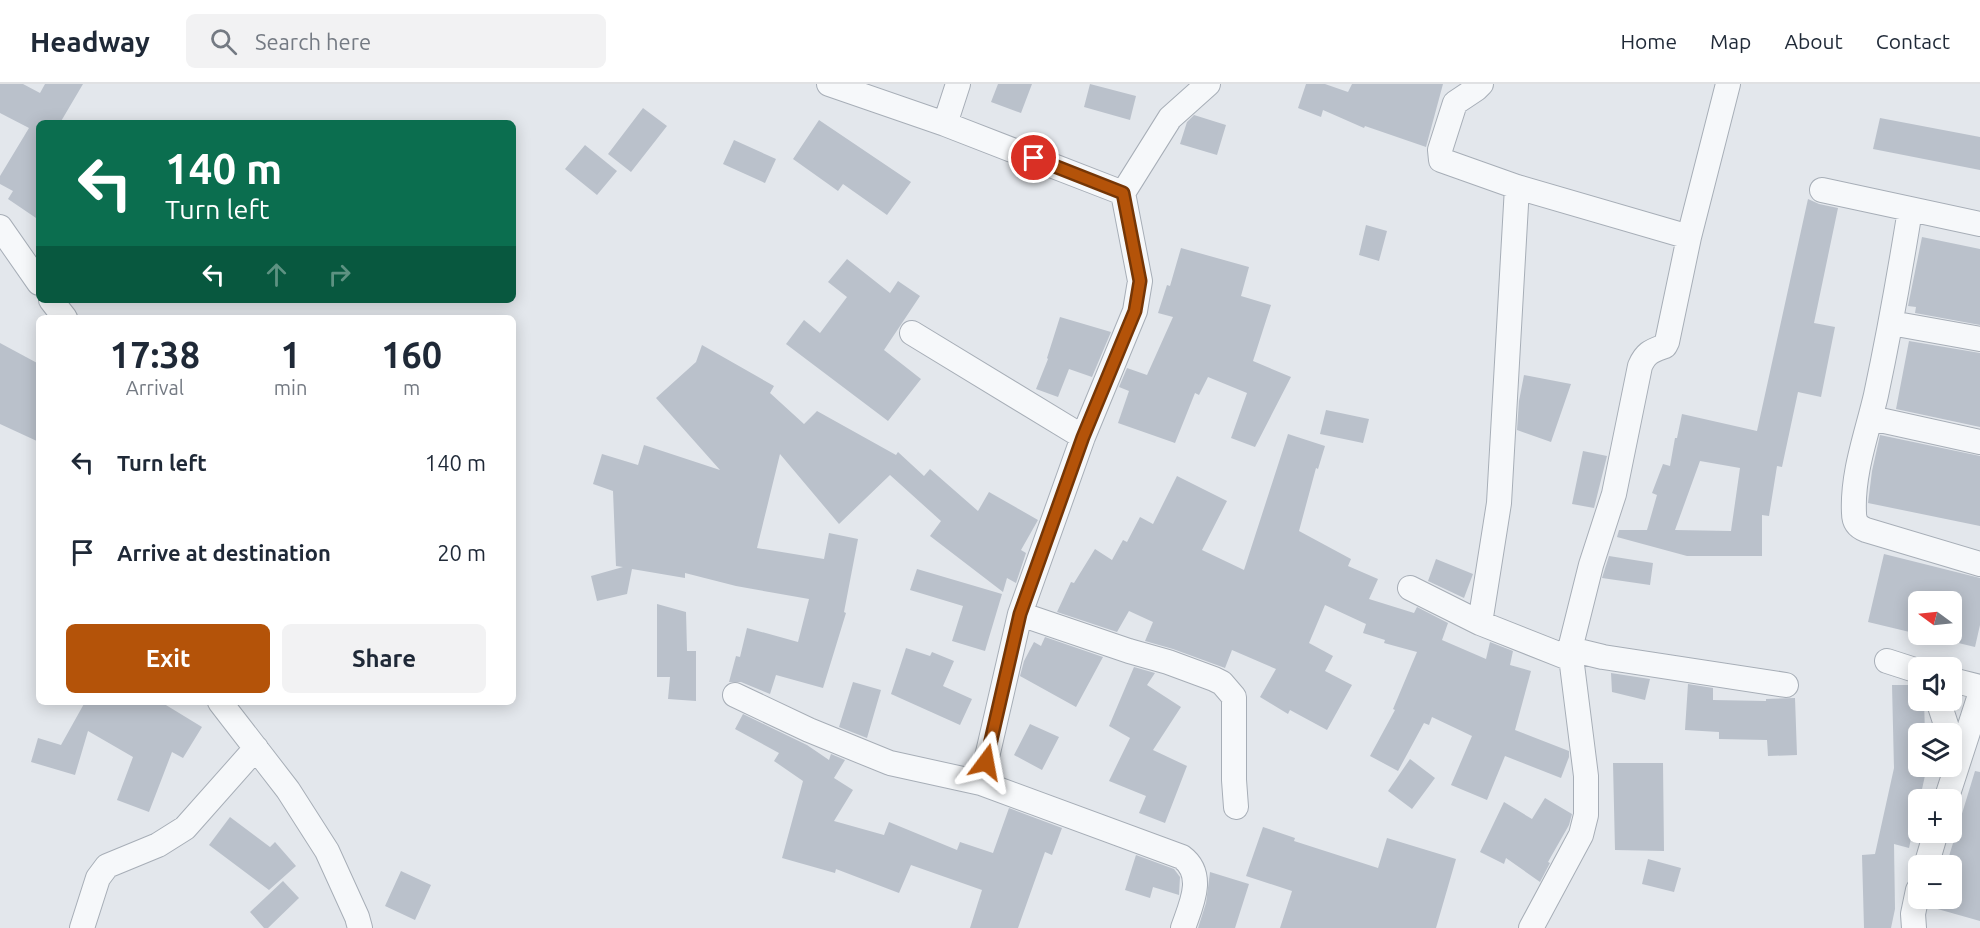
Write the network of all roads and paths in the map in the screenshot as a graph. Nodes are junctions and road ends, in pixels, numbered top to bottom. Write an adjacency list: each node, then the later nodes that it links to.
1 (829, 84): 6 (street)
2 (958, 84): 6 (street)
3 (1208, 84): 9 (street)
4 (1481, 84): 7 (street)
5 (1728, 84): 13 (street)
6 (945, 124): 9 (street)
7 (1517, 187): 13 (street); 26 (street)
8 (1822, 190): 10 (street)
9 (1123, 193): 21 (street)
10 (1910, 210): 11 (street); 17 (street)
11 (1980, 224)
12 (0, 227): 14 (street)
13 (1689, 237): 27 (street)
14 (36, 279)
15 (53, 303): 16 (street)
16 (63, 315)
17 (1892, 323): 19 (street); 20 (street)
18 (912, 333): 21 (street)
19 (1980, 339)
20 (1871, 418): 22 (street); 23 (street)
21 (1083, 437): 25 (street)
22 (1980, 442)
23 (1980, 564)
24 (1410, 588): 26 (street)
25 (1020, 614): 38 (street); 39 (street)
26 (1480, 623): 27 (street)
27 (1571, 654): 31 (street); 44 (street)
28 (1887, 661): 29 (street)
29 (1908, 668)
30 (1962, 682): 32 (street)
31 (1786, 685)
32 (1980, 687)
33 (735, 695): 38 (street)
34 (1980, 695): 36 (street)
35 (222, 705): 37 (street)
36 (1962, 735)
37 (255, 748): 41 (street); 42 (street)
38 (981, 783): 43 (street)
39 (1236, 807)
40 (1914, 909): 45 (street)
41 (82, 928)
42 (360, 928)
43 (1183, 928)
44 (1531, 928)
45 (1914, 928)

